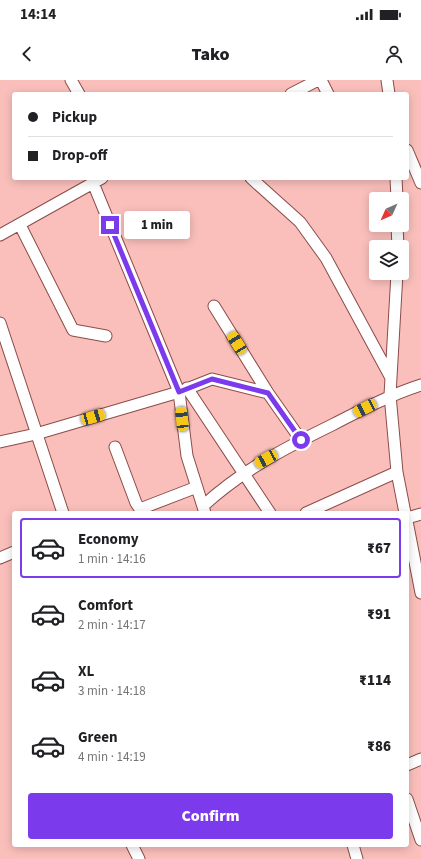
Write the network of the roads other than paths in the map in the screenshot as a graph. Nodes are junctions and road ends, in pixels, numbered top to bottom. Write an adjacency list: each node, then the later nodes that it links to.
1 (71, 80): 5 (street)
2 (318, 80): 6 (street)
3 (321, 80): 7 (street)
4 (387, 80): 8 (street)
5 (79, 92)
6 (295, 92)
7 (327, 92)
8 (389, 92)
9 (409, 155): 13 (street)
10 (253, 180): 21 (street)
11 (396, 180): 14 (street)
12 (98, 181): 15 (street); 23 (street)
13 (421, 183)
14 (397, 192)
15 (20, 225): 16 (street); 20 (street)
16 (0, 235)
17 (397, 280): 21 (street)
18 (214, 306): 24 (street)
19 (0, 323): 26 (street)
20 (106, 336)
21 (391, 378): 25 (street)
22 (421, 384): 25 (street)
23 (183, 390): 24 (street); 26 (street); 30 (street); 32 (street)
24 (268, 393): 27 (street)
25 (390, 395): 27 (street); 31 (street)
26 (36, 434): 28 (street); 34 (street)
27 (301, 440): 30 (street)
28 (0, 442)
29 (115, 447): 32 (street)
30 (243, 472): 33 (street); 35 (street)
31 (397, 472): 36 (street); 37 (street)
32 (197, 487): 33 (street)
33 (204, 510)
34 (62, 511)
35 (269, 511)
36 (310, 511)
37 (405, 511)
38 (421, 514): 39 (street)
39 (409, 523)
40 (409, 534): 43 (street)
41 (12, 553): 42 (street)
42 (0, 558)
43 (421, 593)
44 (421, 759): 45 (street)
45 (409, 764)
46 (409, 805): 47 (street)
47 (421, 840)
48 (133, 847): 50 (street)
49 (354, 847): 51 (street)
50 (139, 859)
51 (357, 859)

